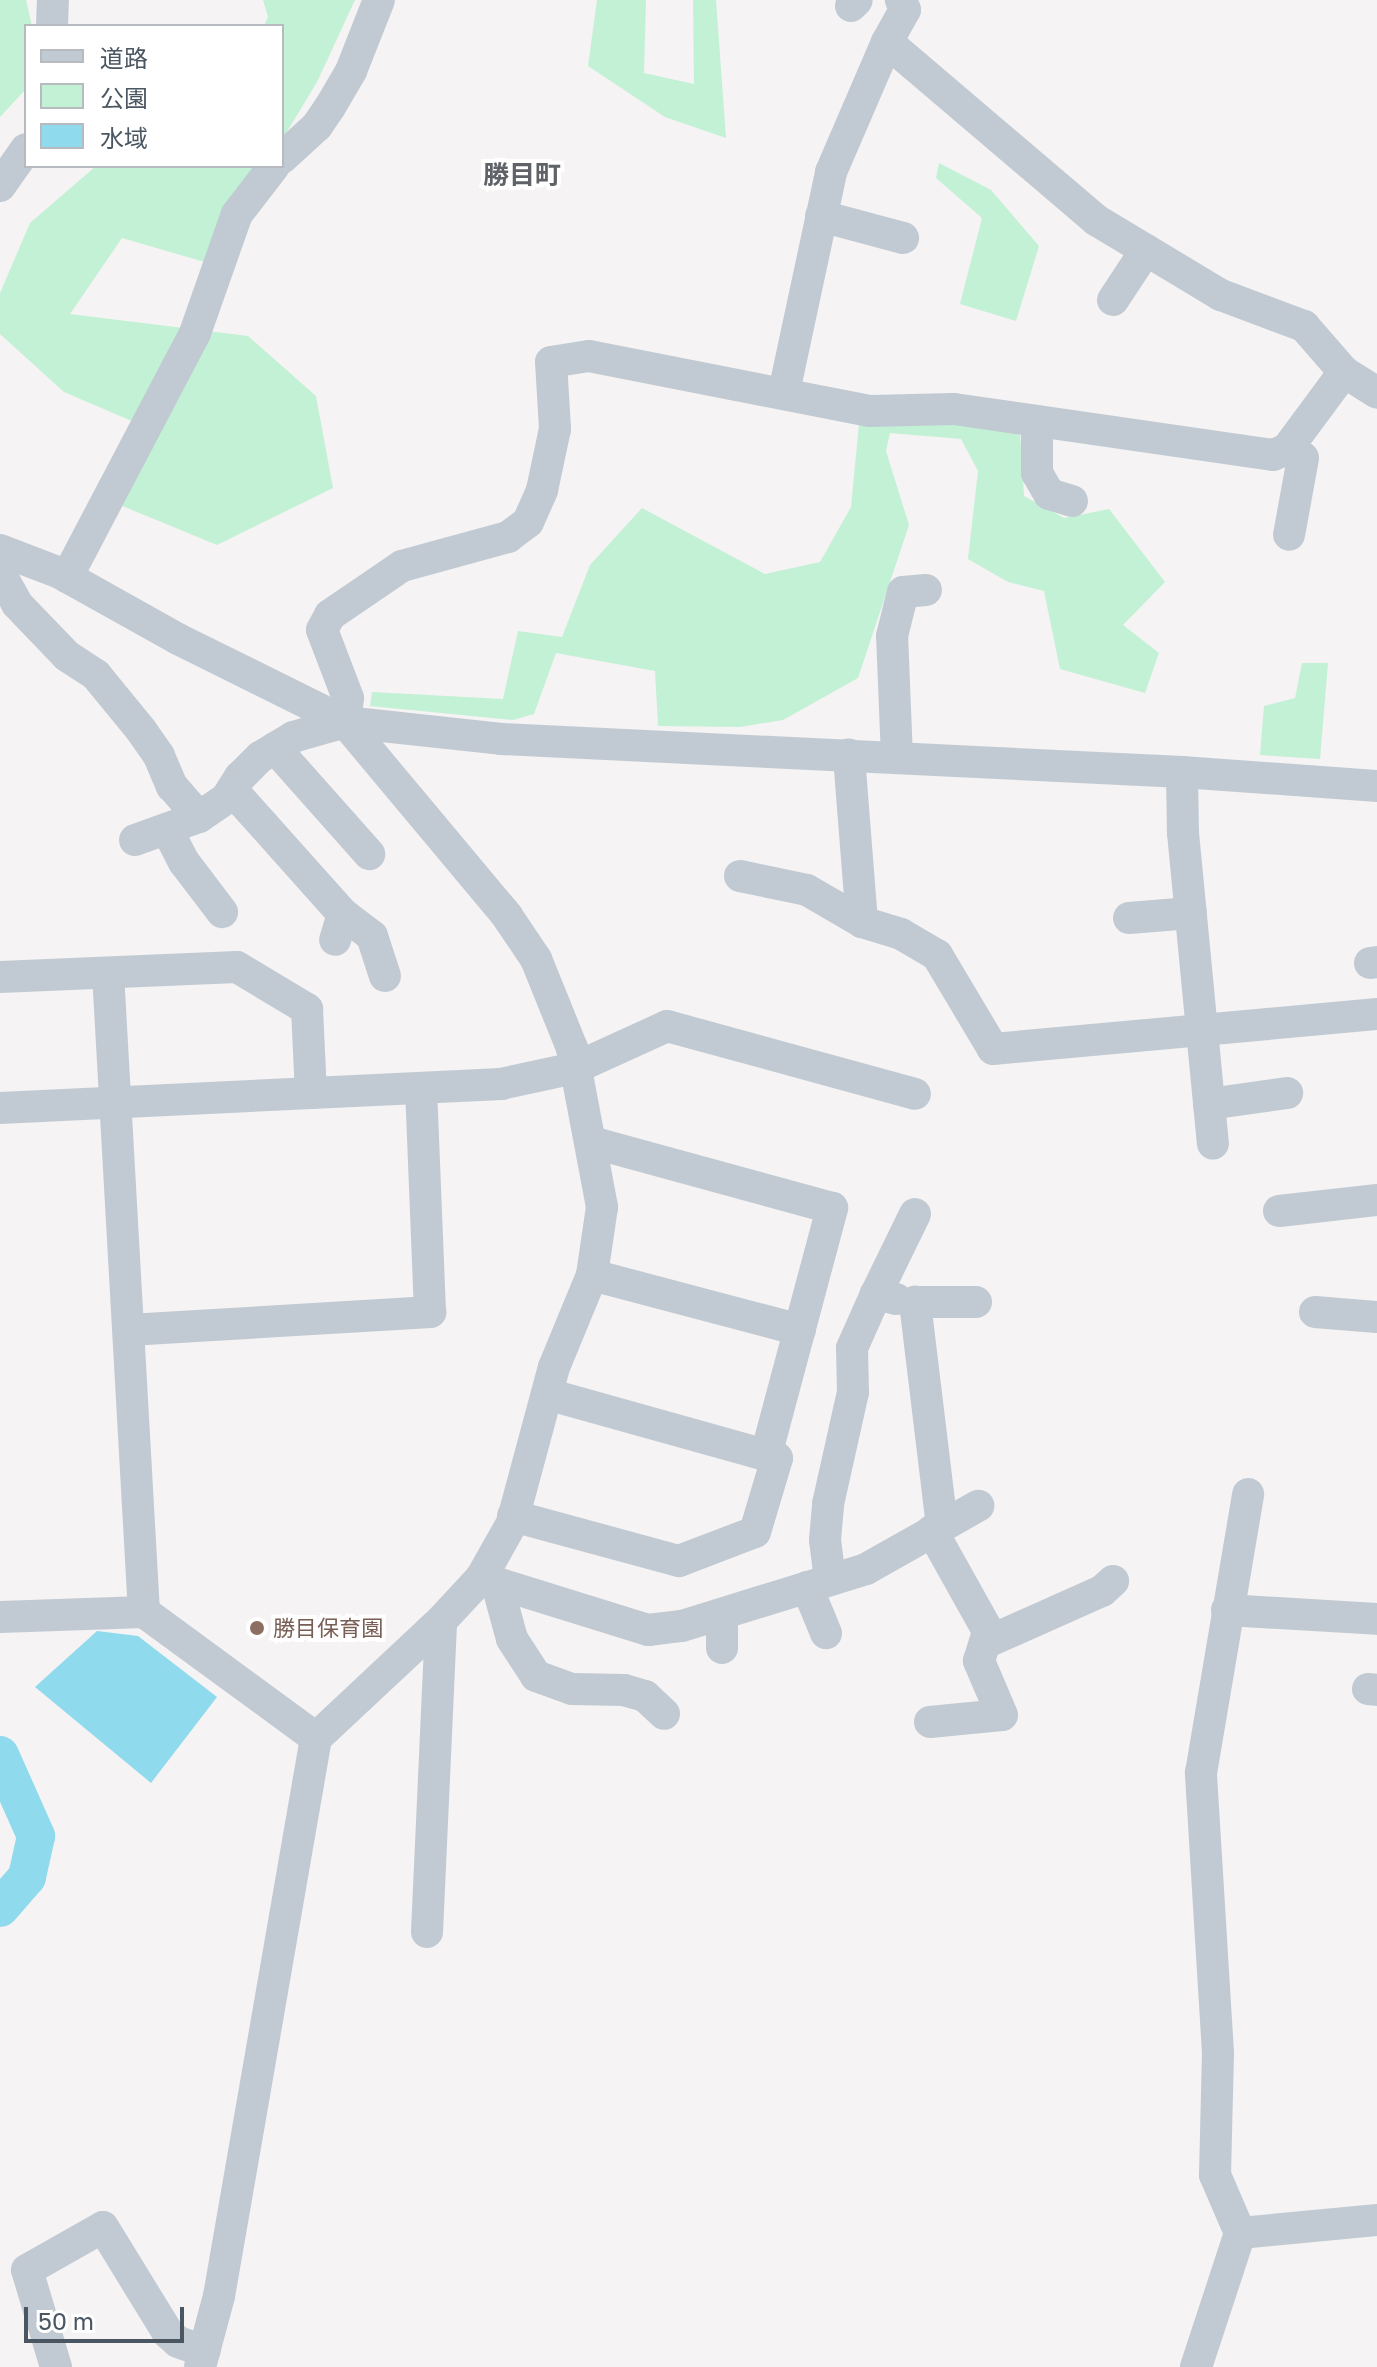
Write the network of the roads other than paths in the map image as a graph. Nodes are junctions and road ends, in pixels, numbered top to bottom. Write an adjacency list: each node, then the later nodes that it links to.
1 (53, 0): 4 (street)
2 (379, 0): 7 (street)
3 (901, 0): 5 (street)
4 (52, 24)
5 (887, 42): 10 (street); 12 (street)
6 (24, 152): 9 (street)
7 (284, 156)
8 (272, 168): 23 (street)
9 (0, 186)
10 (821, 216): 11 (street); 15 (street)
11 (903, 238)
12 (1146, 250): 13 (street); 14 (street)
13 (1113, 300)
14 (1344, 372): 16 (street); 18 (street)
15 (784, 392): 17 (street); 25 (street)
16 (1377, 393)
17 (1037, 421): 18 (street); 19 (street)
18 (1287, 449): 20 (street)
19 (1072, 501)
20 (1289, 535)
21 (0, 550): 23 (street)
22 (0, 573): 32 (street)
23 (67, 577): 25 (street)
24 (926, 590): 28 (street)
25 (345, 722): 26 (street); 27 (street); 47 (street)
26 (275, 748): 31 (street); 35 (street)
27 (849, 755): 28 (street); 40 (street)
28 (897, 758): 29 (street)
29 (1182, 772): 30 (street); 38 (street)
30 (1377, 786)
31 (232, 790): 32 (street); 43 (street)
32 (199, 817): 33 (street)
33 (167, 829): 34 (street); 37 (street)
34 (135, 840)
35 (369, 854)
36 (740, 876): 40 (street)
37 (222, 912)
38 (1191, 913): 39 (street); 46 (street)
39 (1129, 918)
40 (862, 922): 46 (street)
41 (0, 965): 44 (street)
42 (108, 973): 44 (street); 49 (street); 52 (street)
43 (385, 976)
44 (0, 977)
45 (1377, 1014): 46 (street)
46 (1202, 1030): 53 (street)
47 (575, 1068): 48 (street); 51 (street); 55 (street)
48 (421, 1088): 49 (street); 66 (street)
49 (311, 1093): 52 (street)
50 (1287, 1093): 53 (street)
51 (915, 1094)
52 (118, 1102): 54 (street); 66 (street)
53 (1209, 1104): 56 (street)
54 (0, 1108)
55 (591, 1142): 60 (street); 67 (street)
56 (1213, 1144)
57 (1377, 1200): 58 (street)
58 (1279, 1211)
59 (915, 1214): 61 (street)
60 (592, 1275): 67 (street); 68 (street)
61 (876, 1294): 62 (street); 76 (street)
62 (915, 1302): 63 (street); 73 (street)
63 (976, 1302)
64 (1315, 1312): 65 (street)
65 (1377, 1317)
66 (129, 1330): 78 (street)
67 (800, 1330): 69 (street)
68 (547, 1394): 69 (street); 72 (street)
69 (766, 1455): 72 (street)
70 (1248, 1494): 77 (street)
71 (978, 1506): 73 (street)
72 (513, 1516): 74 (street)
73 (937, 1529): 76 (street); 84 (street)
74 (489, 1581): 79 (street); 82 (street); 86 (street)
75 (1113, 1581): 84 (street)
76 (819, 1584): 79 (street); 83 (street)
77 (1227, 1610): 81 (street); 91 (street)
78 (144, 1612): 80 (street); 88 (street)
79 (722, 1614): 85 (street)
80 (0, 1617)
81 (1377, 1619)
82 (441, 1621): 88 (street); 89 (street)
83 (826, 1633)
84 (985, 1643): 87 (street)
85 (722, 1648)
86 (664, 1714)
87 (930, 1722)
88 (316, 1738): 92 (street)
89 (427, 1932)
90 (1377, 2220): 91 (street)
91 (1240, 2233): 94 (street)
92 (202, 2359): 93 (street)
93 (56, 2367)
94 (1196, 2367)

